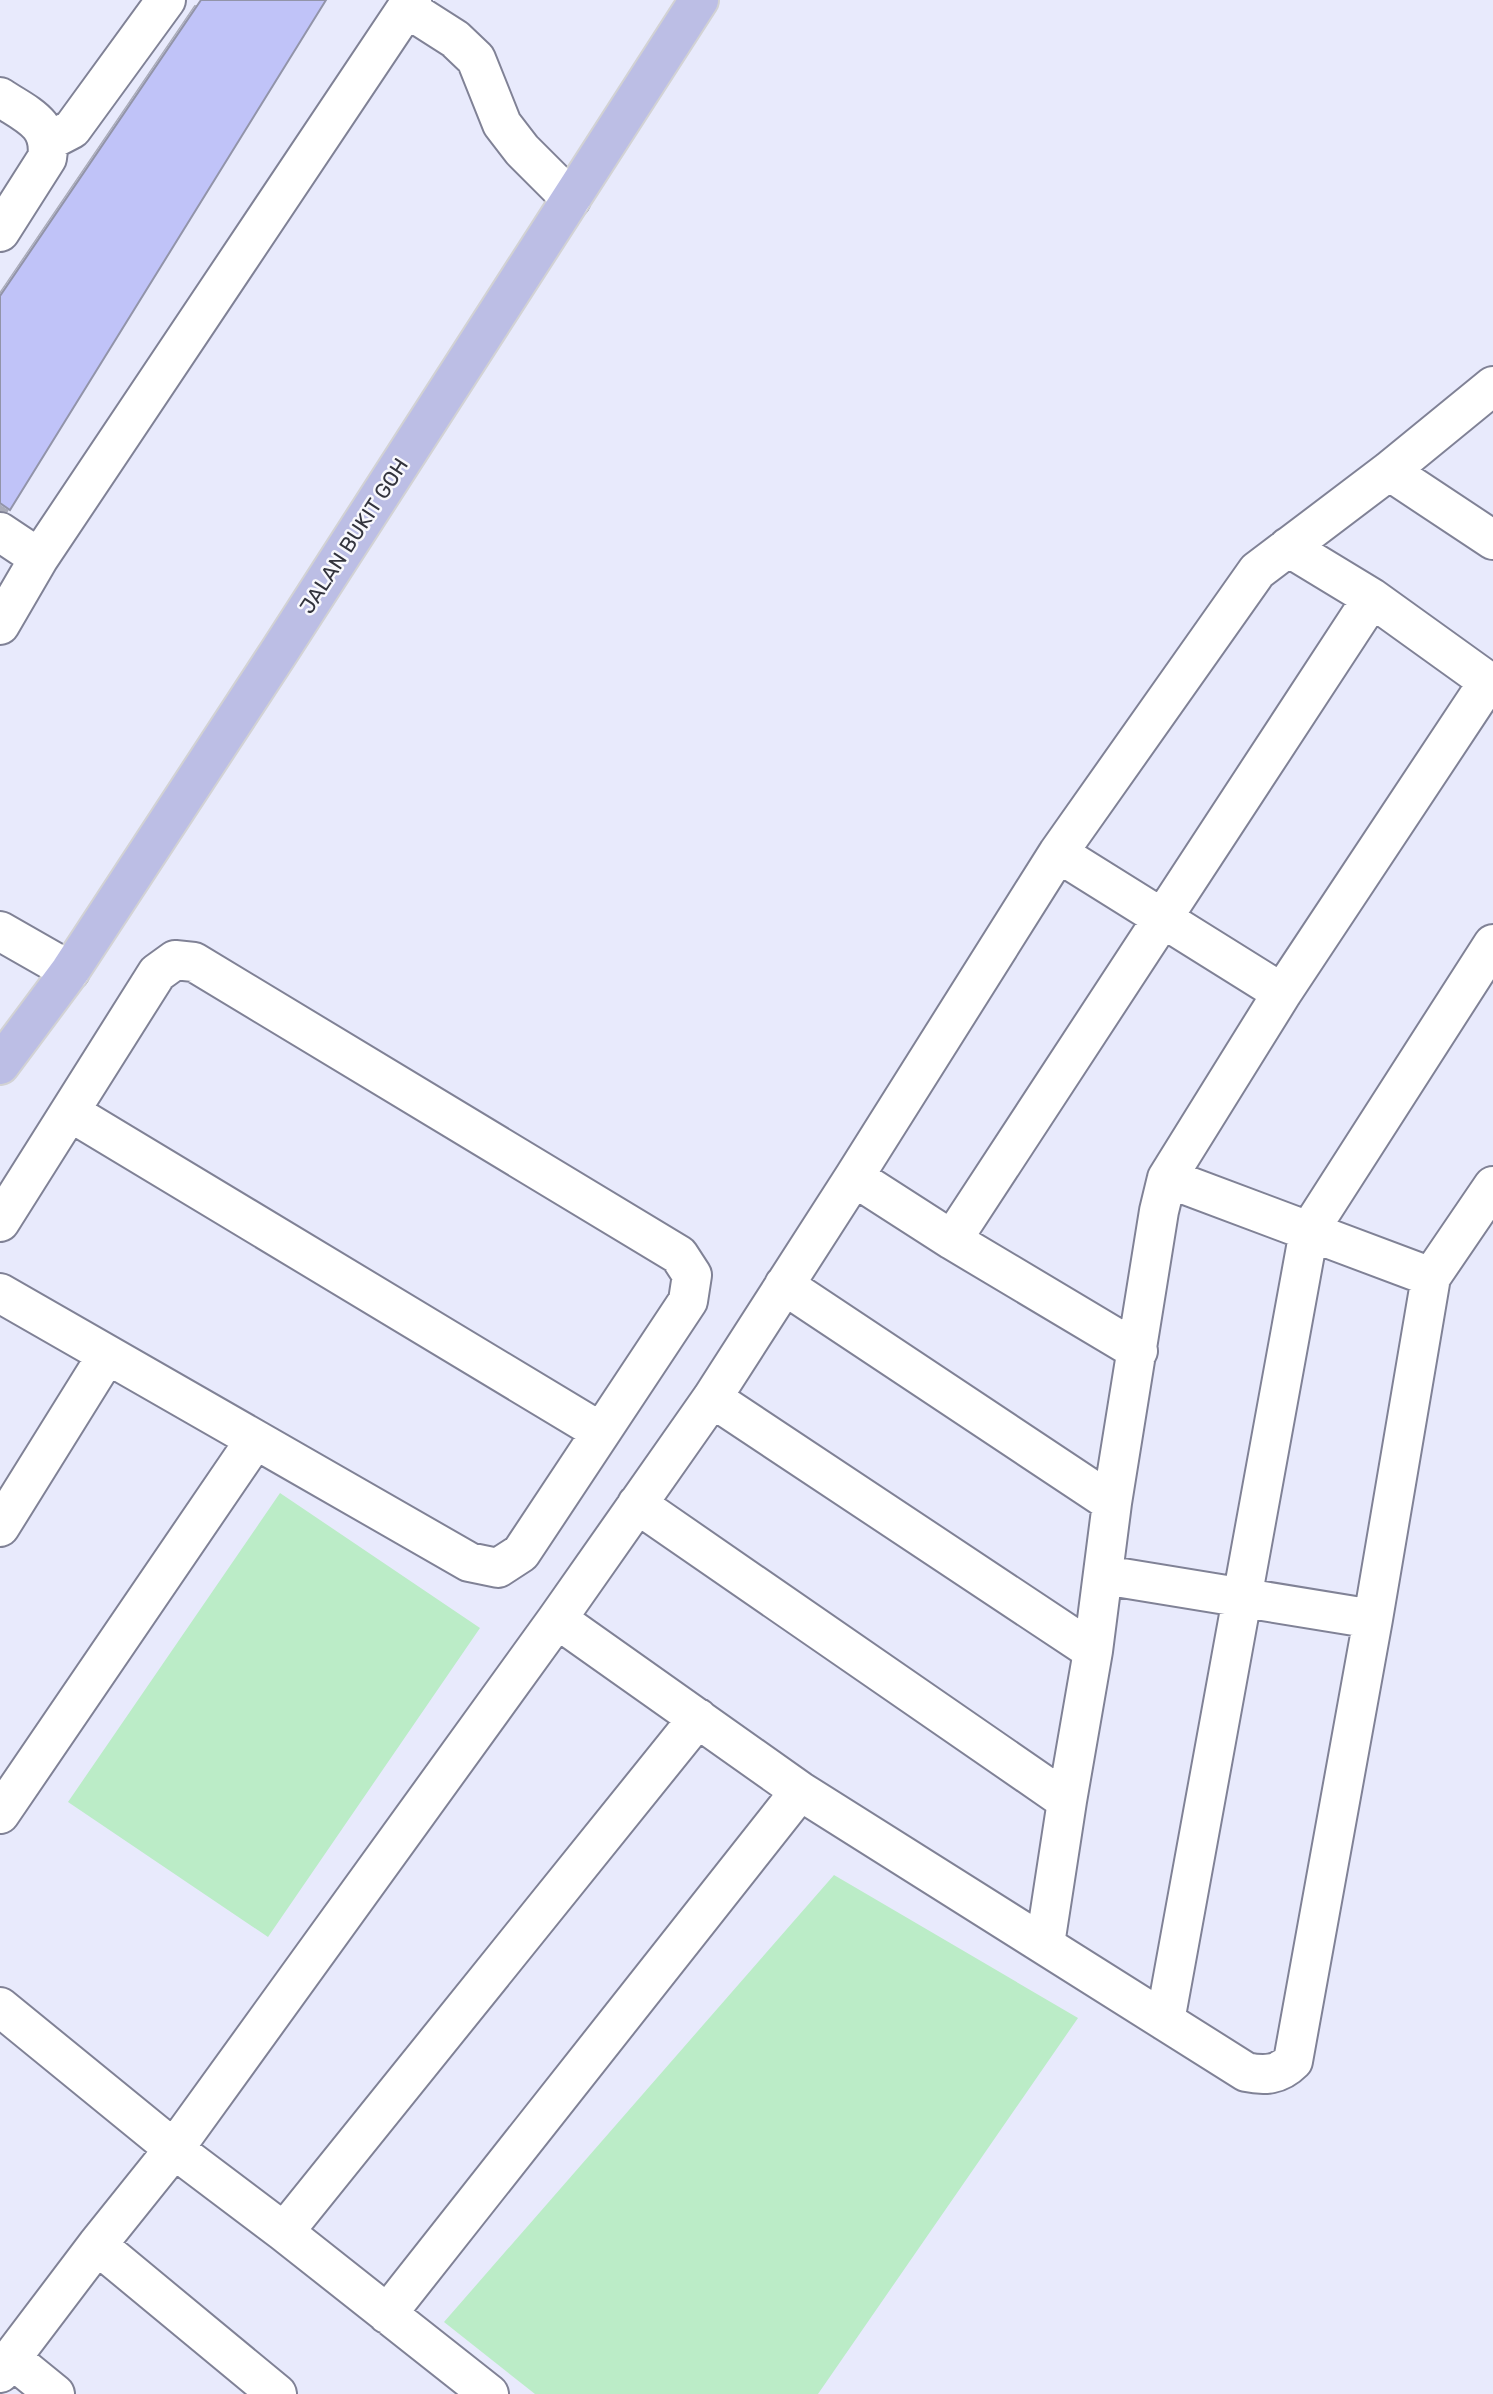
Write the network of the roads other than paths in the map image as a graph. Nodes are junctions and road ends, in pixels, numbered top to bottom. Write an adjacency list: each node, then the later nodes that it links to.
1 (166, 0): 5 (street)
2 (699, 0): 6 (main road, JALAN BUKIT GOH)
3 (410, 4): 6 (street); 13 (street)
4 (0, 97): 5 (street)
5 (47, 142): 7 (street)
6 (571, 199): 21 (main road, JALAN BUKIT GOH)
7 (0, 232)
8 (1486, 401): 9 (street)
9 (1389, 471): 11 (street); 12 (street)
10 (0, 532): 13 (street)
11 (1493, 540)
12 (1288, 547): 14 (street); 17 (street)
13 (39, 558): 15 (street)
14 (1372, 598): 16 (street); 18 (street)
15 (0, 625)
16 (1491, 684): 22 (street)
17 (1058, 853): 18 (street); 25 (street)
18 (1164, 918): 22 (street); 30 (street)
19 (0, 931): 21 (street)
20 (1493, 944): 29 (street)
21 (70, 971): 23 (main road, JALAN BUKIT GOH)
22 (1282, 993): 26 (street)
23 (0, 1065)
24 (70, 1112): 28 (street); 37 (street); 37 (street)
25 (854, 1177): 30 (street); 32 (street)
26 (1167, 1178): 29 (street); 34 (street)
27 (1493, 1186): 31 (street)
28 (0, 1222)
29 (1309, 1231): 31 (street); 43 (street)
30 (952, 1240): 34 (street)
31 (1431, 1277): 45 (street)
32 (784, 1286): 36 (street); 39 (street)
33 (0, 1293): 35 (street)
34 (1138, 1351): 39 (street)
35 (107, 1355): 38 (street); 41 (street)
36 (712, 1398): 40 (street); 46 (street)
37 (601, 1432): 38 (street)
38 (256, 1440): 50 (street)
39 (1112, 1503): 42 (street)
40 (637, 1504): 44 (street); 49 (street)
41 (0, 1527)
42 (1104, 1575): 43 (street); 46 (street)
43 (1243, 1598): 45 (street); 53 (street)
44 (557, 1619): 47 (street); 54 (street)
45 (1373, 1619): 53 (street)
46 (1093, 1651): 49 (street)
47 (698, 1718): 48 (street); 55 (street)
48 (800, 1791): 51 (street); 57 (street)
49 (1066, 1801): 51 (street)
50 (0, 1814)
51 (1045, 1944): 53 (street)
52 (0, 2007): 54 (street)
53 (1166, 2021)
54 (174, 2149): 55 (street); 56 (street)
55 (284, 2232): 57 (street)
56 (97, 2245): 58 (street); 60 (street)
57 (387, 2314): 61 (street)
58 (6, 2366): 59 (street)
59 (55, 2394)
60 (277, 2394)
61 (489, 2394)

